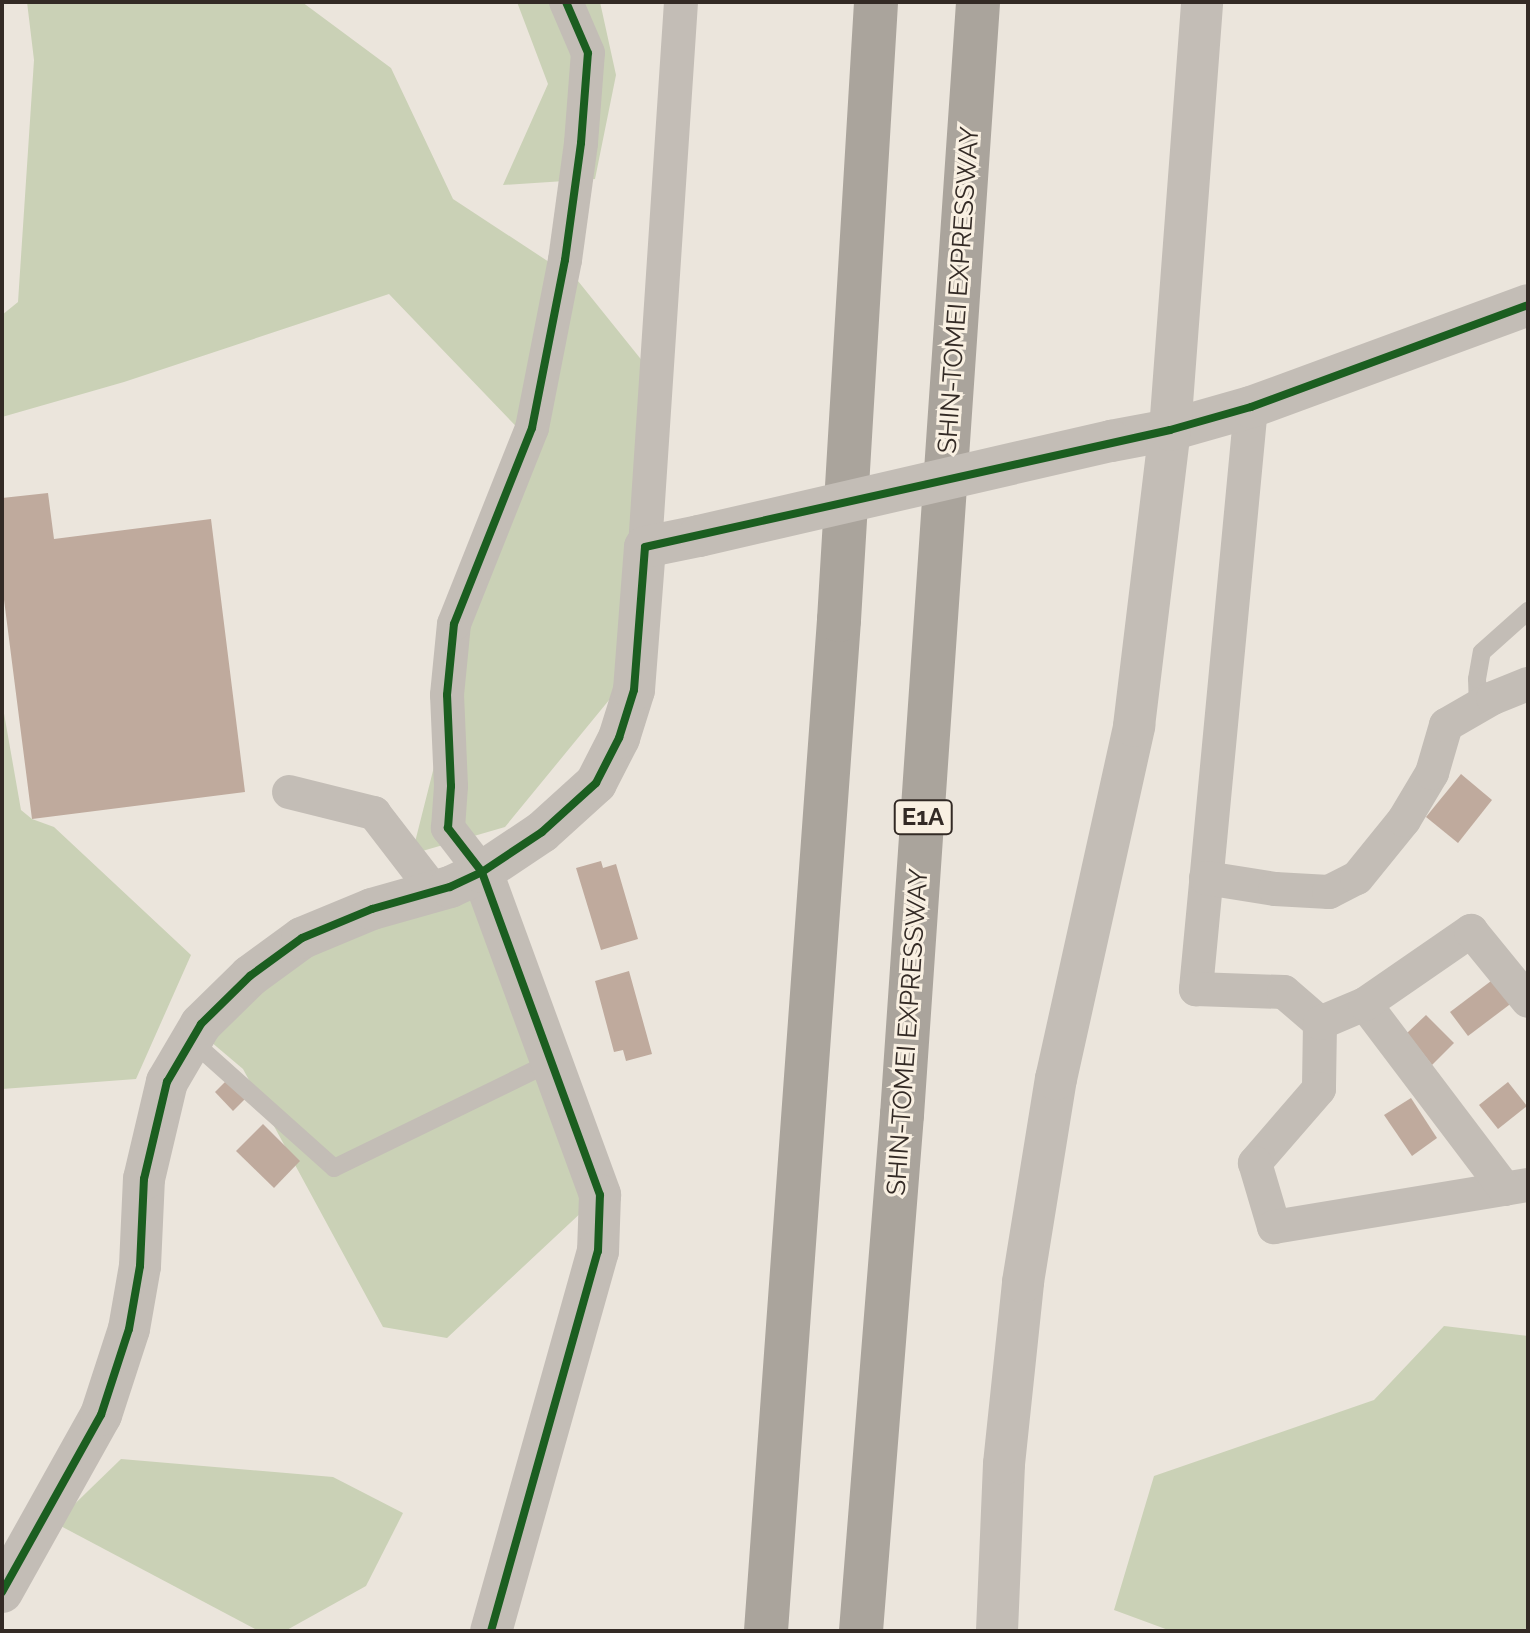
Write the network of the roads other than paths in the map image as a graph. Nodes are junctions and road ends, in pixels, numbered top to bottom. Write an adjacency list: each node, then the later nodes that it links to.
1 (566, 2): 14 (street)
2 (681, 2): 9 (street)
3 (876, 2): 25 (highway)
4 (978, 2): 26 (highway, SHIN-TOMEI EXPRESSWAY / E1A)
5 (1202, 2): 8 (street)
6 (1528, 305): 7 (street)
7 (1251, 407): 8 (street); 15 (street)
8 (1170, 430): 9 (street, bridge); 27 (street)
9 (645, 547): 14 (street)
10 (1528, 611): 12 (lane)
11 (1528, 684): 12 (street)
12 (1478, 707): 15 (street)
13 (289, 792): 16 (street)
14 (482, 872): 16 (street); 21 (street)
15 (1206, 878): 19 (street)
16 (434, 891): 20 (street)
17 (1528, 1001): 18 (street)
18 (1365, 1004): 19 (street); 22 (street)
19 (1320, 1023): 22 (street)
20 (191, 1040): 21 (lane); 23 (street)
21 (551, 1062): 24 (street)
22 (1517, 1187)
23 (2, 1592)
24 (491, 1631)
25 (766, 1631)
26 (861, 1631)
27 (997, 1631)

